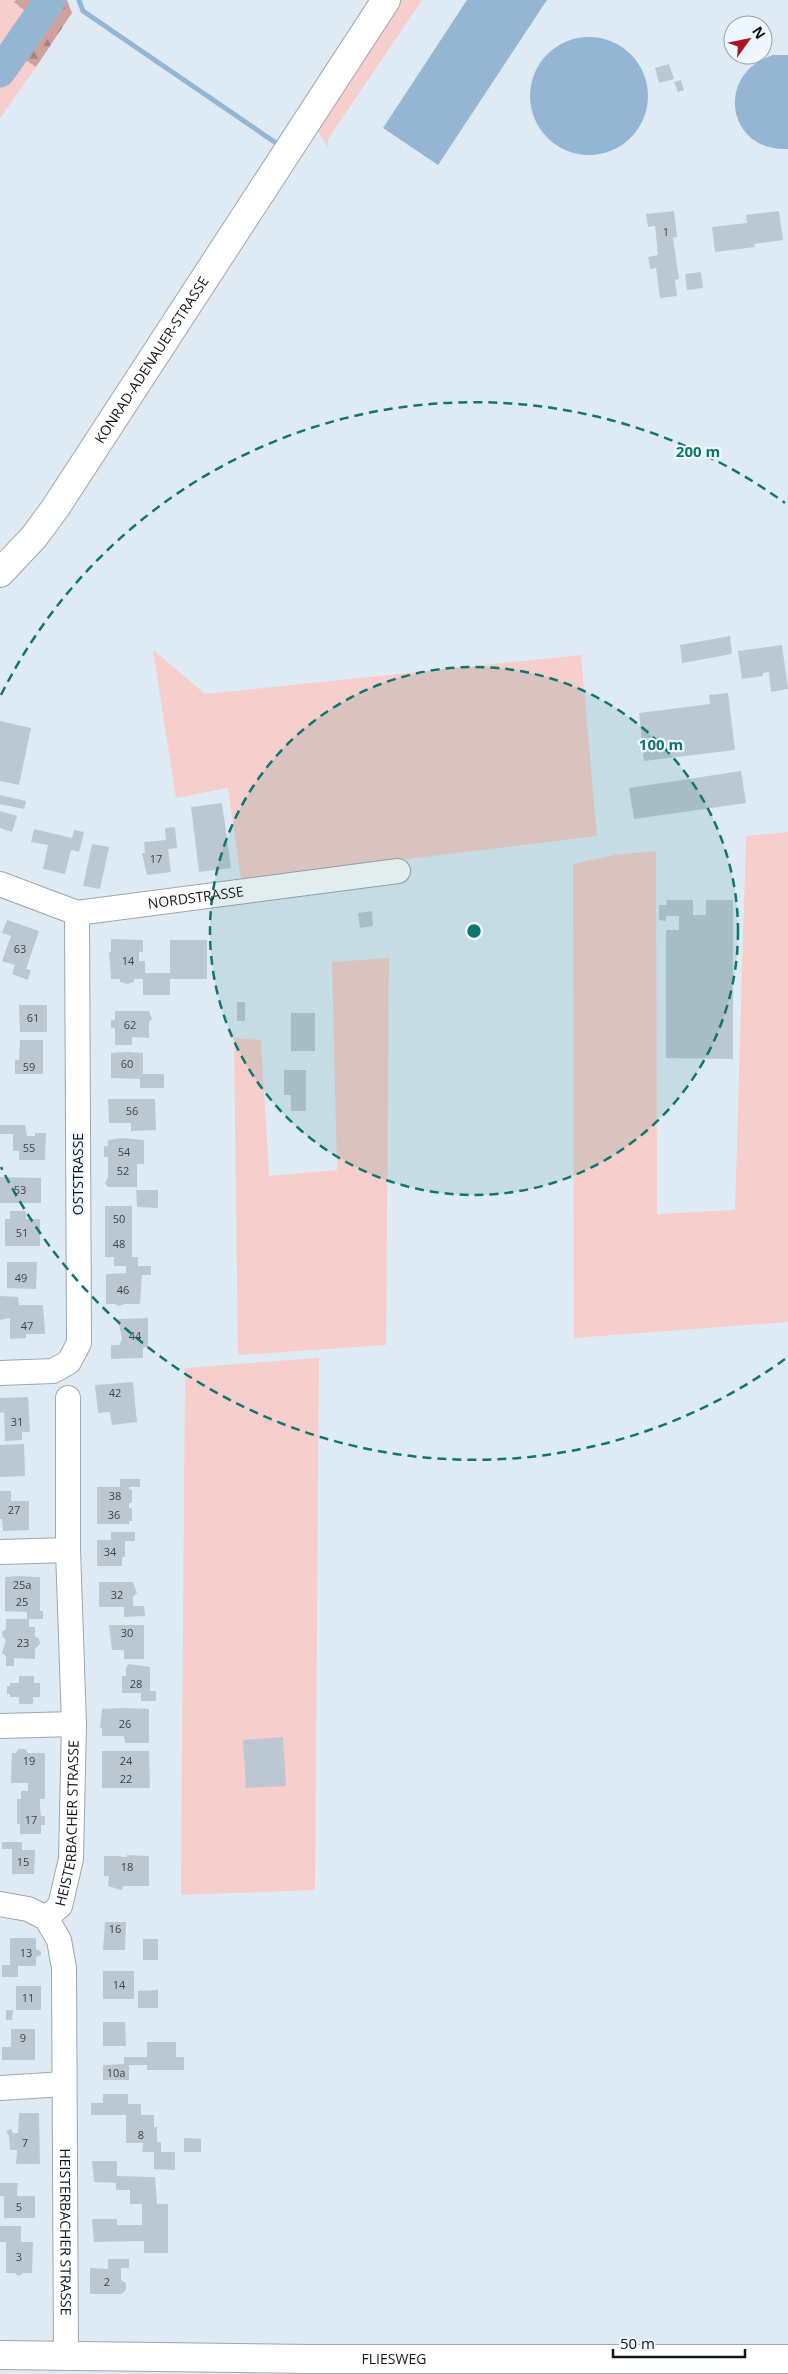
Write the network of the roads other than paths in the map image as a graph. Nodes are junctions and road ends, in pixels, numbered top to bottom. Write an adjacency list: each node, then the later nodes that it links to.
1 (386, 0): 2 (main road, KONRAD-ADENAUER-STRASSE)
2 (0, 573)
3 (398, 871): 5 (street, NORDSTRASSE)
4 (0, 884): 5 (street, NORDSTRASSE)
5 (77, 913): 6 (street, OSTSTRASSE)
6 (0, 1373)
7 (68, 1398): 8 (street, HEISTERBACHER STRASSE)
8 (68, 1550): 9 (street); 10 (street, HEISTERBACHER STRASSE)
9 (0, 1552)
10 (74, 1724): 11 (street); 13 (street, HEISTERBACHER STRASSE)
11 (0, 1726)
12 (0, 1904): 13 (street)
13 (46, 1918): 14 (street, HEISTERBACHER STRASSE)
14 (64, 2084): 15 (street); 17 (street, HEISTERBACHER STRASSE)
15 (0, 2088)
16 (0, 2355): 17 (main road, FLIESWEG)
17 (66, 2356): 19 (main road, FLIESWEG)
18 (788, 2359): 19 (main road, FLIESWEG)
19 (419, 2366)

